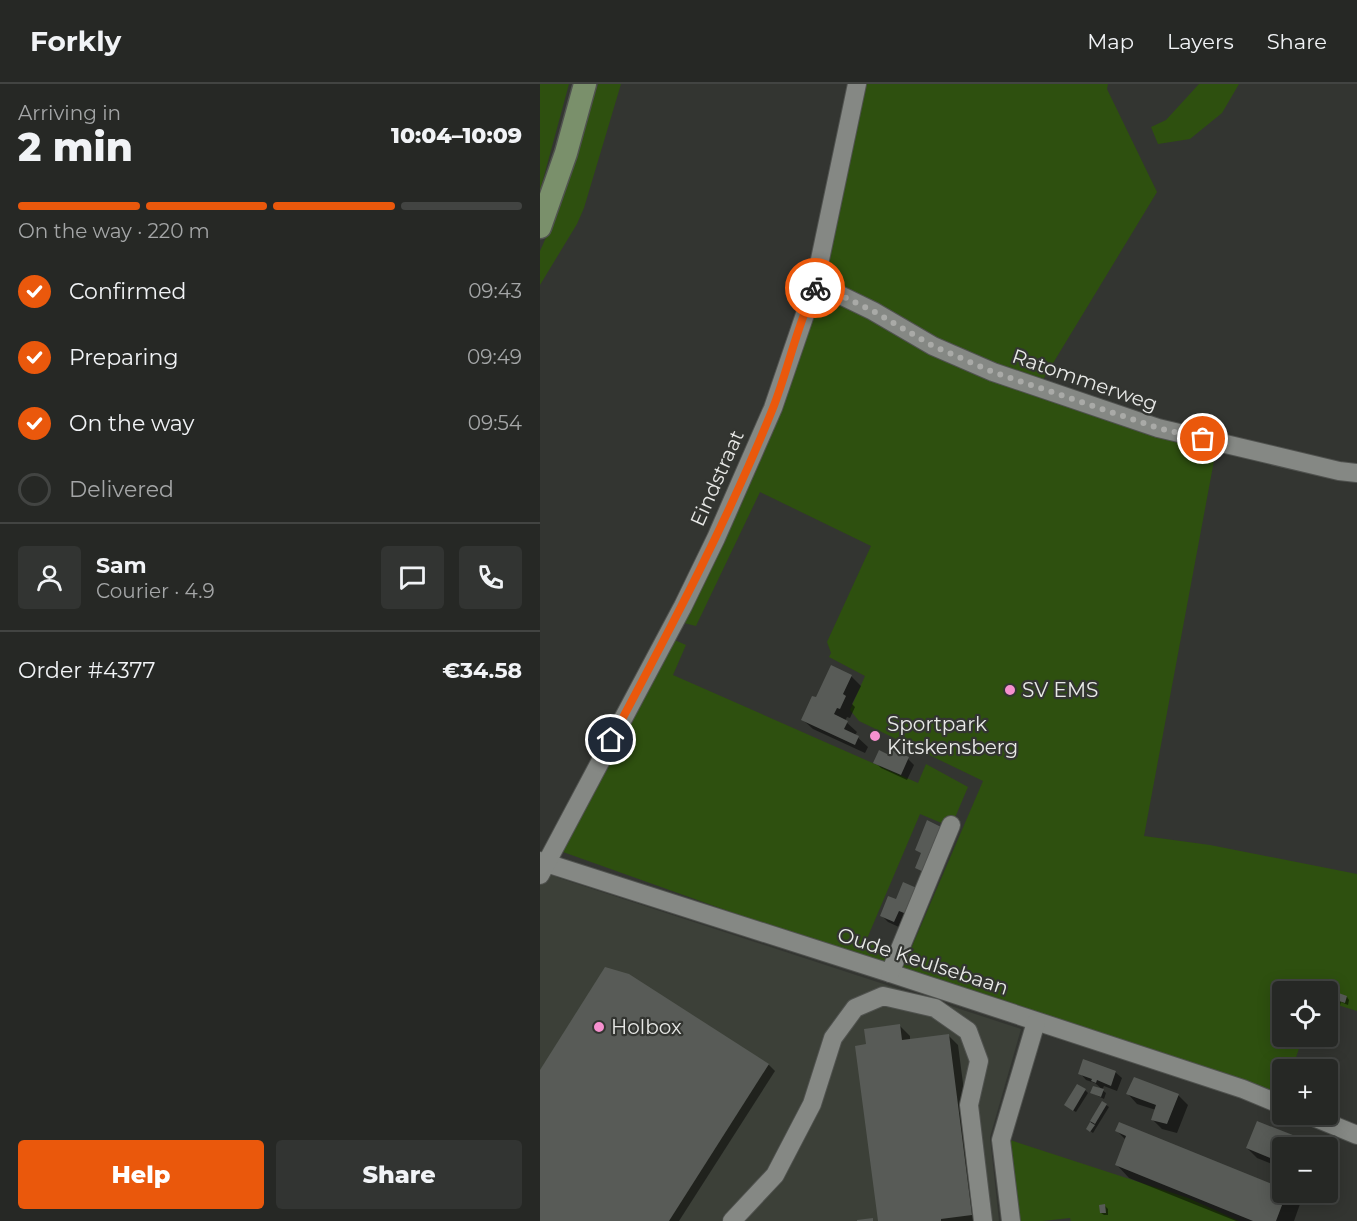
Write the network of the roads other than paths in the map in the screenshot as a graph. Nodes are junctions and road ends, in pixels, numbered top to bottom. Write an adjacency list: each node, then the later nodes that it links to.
1 (585, 84): 3 (main road)
2 (857, 84): 4 (street, Eindstraat)
3 (540, 227)
4 (814, 288): 5 (street, Ratommerweg); 7 (street, Eindstraat)
5 (1357, 473)
6 (951, 825): 8 (street)
7 (542, 867): 8 (street, Oude Keulsebaan)
8 (890, 973): 9 (street, Oude Keulsebaan)
9 (1036, 1022): 10 (street, Oude Keulsebaan); 15 (street)
10 (1272, 1101)
11 (1334, 1125): 12 (street)
12 (1357, 1134)
13 (732, 1221): 14 (street)
14 (983, 1221)
15 (1011, 1221)

